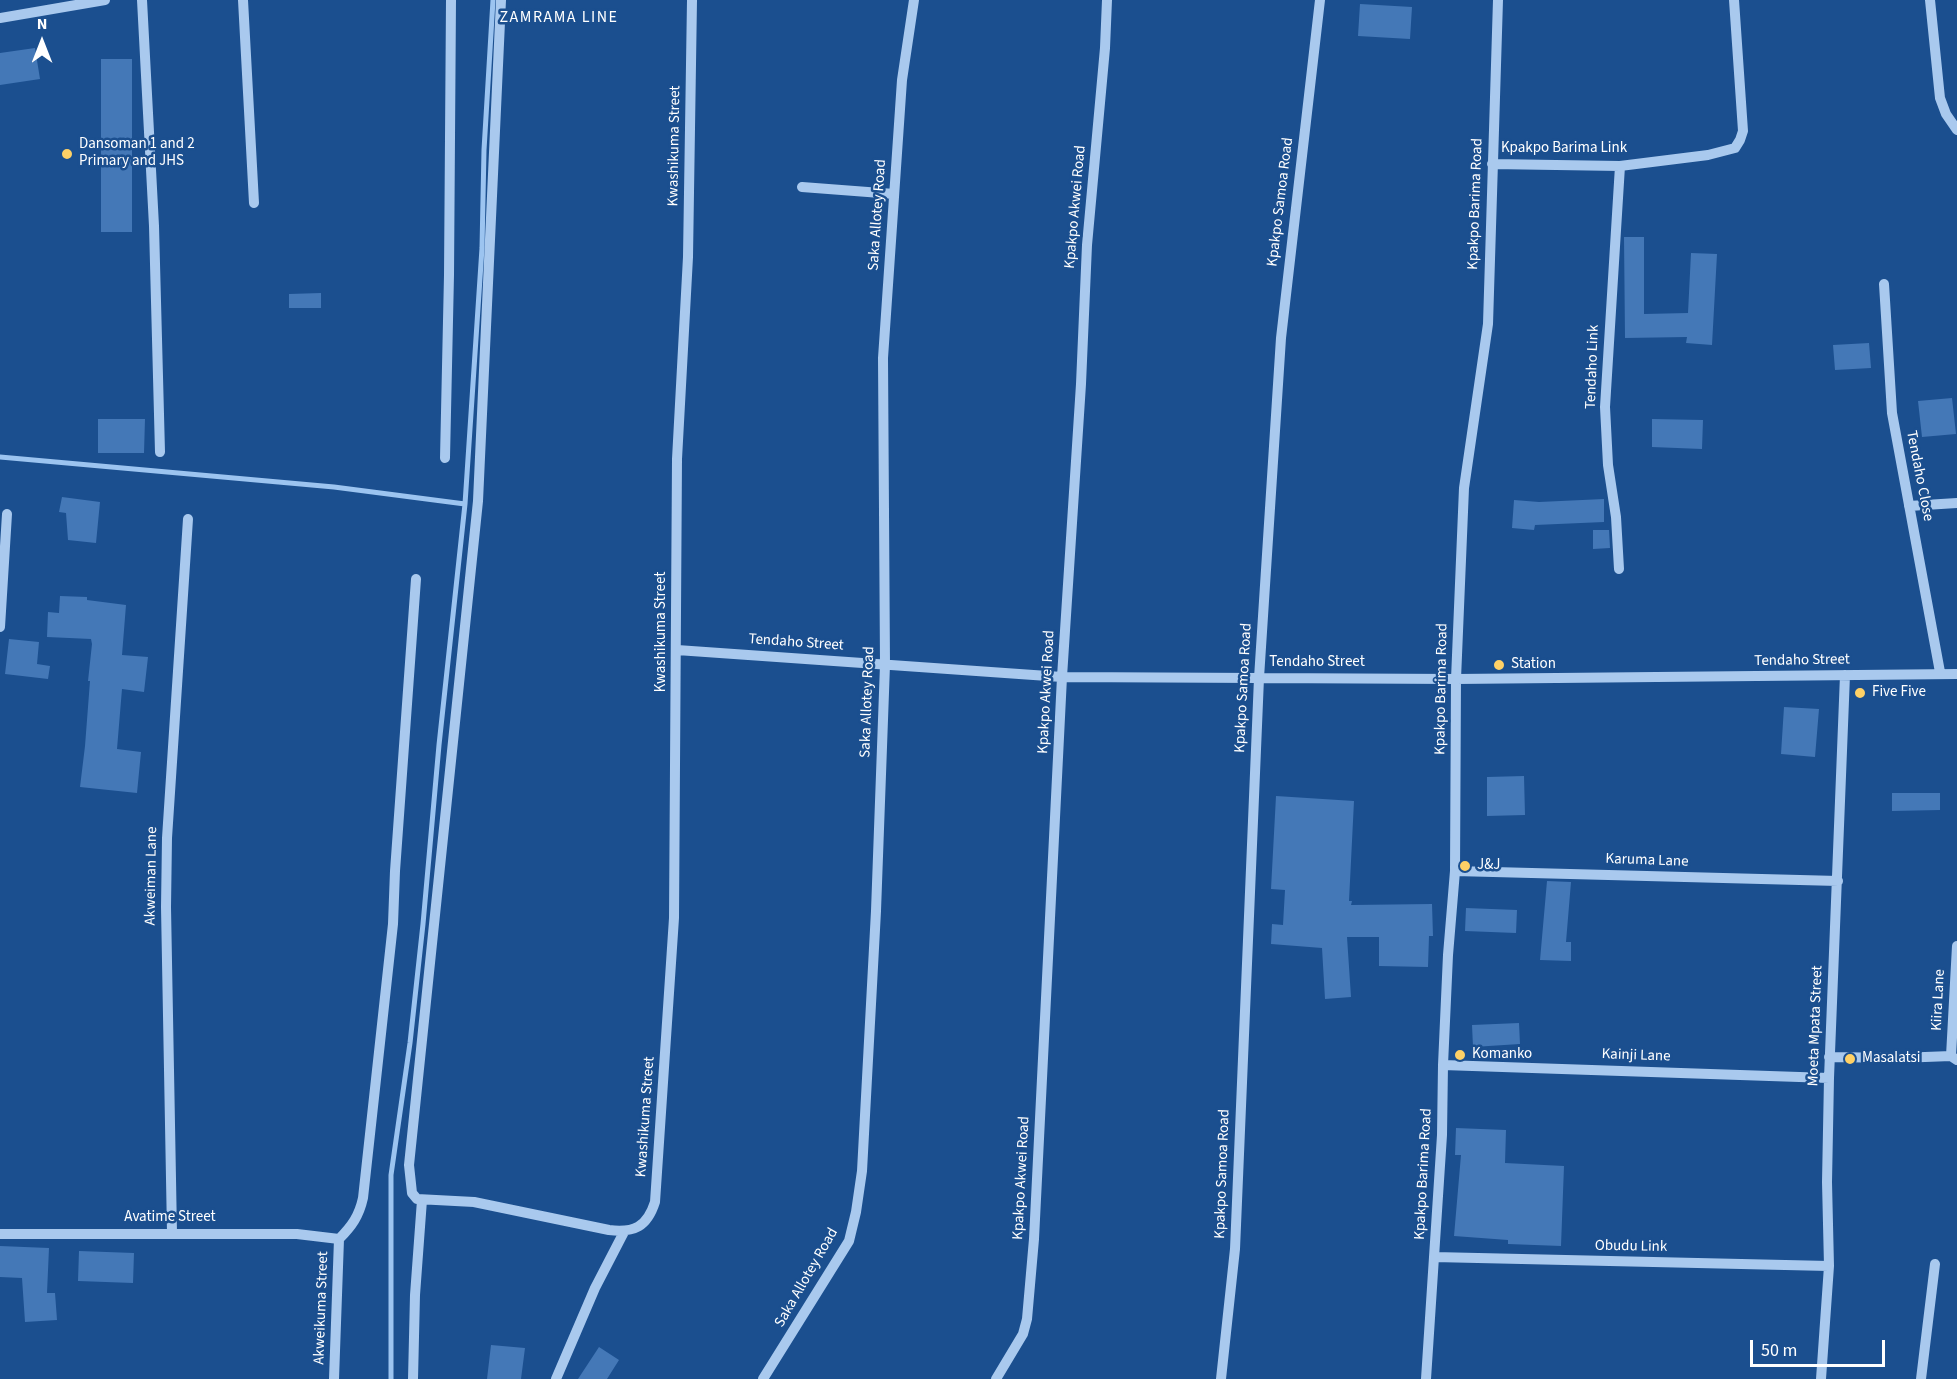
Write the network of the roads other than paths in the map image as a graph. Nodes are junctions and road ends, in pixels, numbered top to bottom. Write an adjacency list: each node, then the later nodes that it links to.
1 (105, 0): 13 (street)
2 (142, 0): 22 (street)
3 (243, 0): 20 (street)
4 (451, 0): 23 (street)
5 (501, 0): 46 (street)
6 (692, 0): 31 (street, Kwashikuma Street)
7 (914, 0): 19 (street, Saka Allotey Road)
8 (1107, 0): 36 (street, Kpakpo Akwei Road)
9 (1320, 0): 37 (street, Kpakpo Samoa Road)
10 (1498, 0): 16 (street, Kpakpo Barima Road)
11 (1734, 0): 17 (street, Kpakpo Barima Link)
12 (1930, 0): 15 (street)
13 (73, 3): 14 (street)
14 (0, 18)
15 (1957, 130)
16 (1492, 164): 17 (street, Kpakpo Barima Link); 38 (street, Kpakpo Barima Road)
17 (1620, 166): 28 (street, Tendaho Link)
18 (802, 187): 19 (street)
19 (894, 194): 32 (street, Saka Allotey Road)
20 (254, 203)
21 (1884, 284): 25 (street, Tendaho Close)
22 (160, 452)
23 (445, 458)
24 (1957, 502): 25 (street)
25 (1909, 506): 33 (street, Tendaho Close)
26 (7, 514): 30 (street)
27 (188, 519): 48 (street, Akweiman Lane)
28 (1619, 569)
29 (416, 579): 50 (street)
30 (0, 627)
31 (677, 650): 32 (street, Tendaho Street); 47 (street, Kwashikuma Street)
32 (885, 665): 36 (street, Tendaho Street); 57 (street, Saka Allotey Road)
33 (1940, 672): 34 (street, Tendaho Street); 35 (street, Tendaho Street)
34 (1957, 674)
35 (1845, 675): 38 (street, Tendaho Street); 40 (street, Moeta Mpata Street)
36 (1062, 677): 37 (street, Tendaho Street); 58 (street, Kpakpo Akwei Road)
37 (1259, 678): 38 (street, Tendaho Street); 59 (street, Kpakpo Samoa Road)
38 (1456, 679): 39 (street, Kpakpo Barima Road)
39 (1455, 871): 40 (street, Karuma Lane); 44 (street, Kpakpo Barima Road)
40 (1838, 881): 42 (street, Moeta Mpata Street)
41 (1957, 946): 43 (street, Kiira Lane)
42 (1829, 1057): 43 (street); 45 (street, Moeta Mpata Street)
43 (1954, 1058)
44 (1443, 1065): 45 (street, Kainji Lane); 51 (street, Kpakpo Barima Road)
45 (1828, 1078): 53 (street, Moeta Mpata Street)
46 (422, 1200): 47 (street); 55 (street)
47 (624, 1232): 56 (street)
48 (172, 1233): 49 (street, Avatime Street); 50 (street, Avatime Street)
49 (0, 1234)
50 (339, 1239): 54 (street, Akweikuma Street)
51 (1434, 1257): 53 (street, Obudu Link); 60 (street, Kpakpo Barima Road)
52 (1935, 1264): 62 (street)
53 (1828, 1266): 61 (street, Moeta Mpata Street)
54 (334, 1379)
55 (413, 1379)
56 (556, 1379)
57 (763, 1379)
58 (996, 1379)
59 (1221, 1379)
60 (1426, 1379)
61 (1821, 1379)
62 (1921, 1379)

